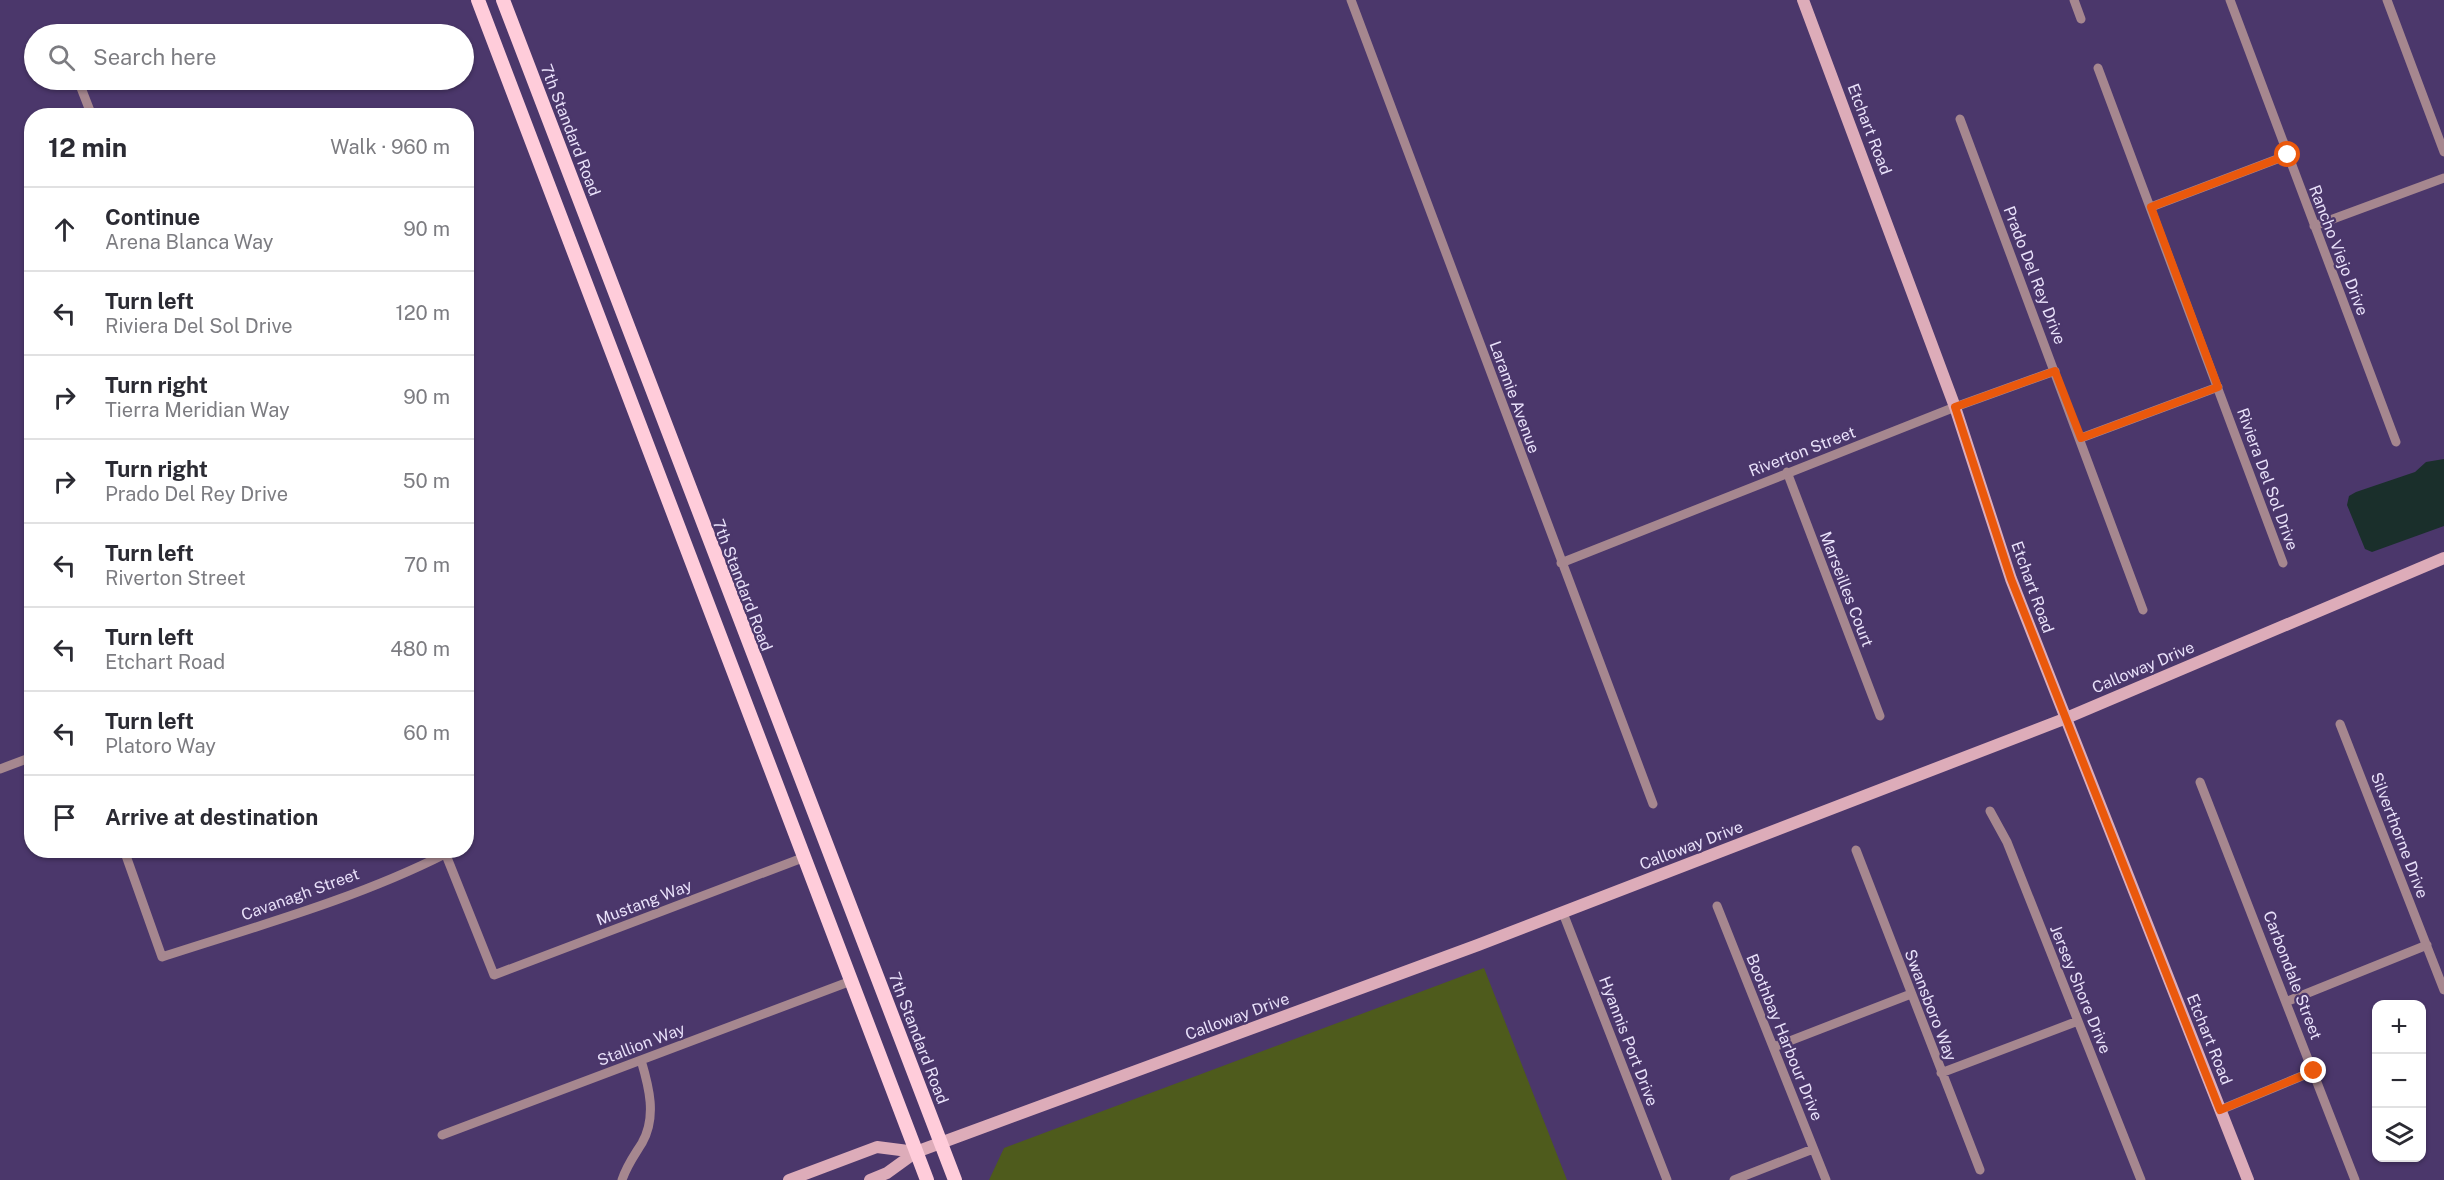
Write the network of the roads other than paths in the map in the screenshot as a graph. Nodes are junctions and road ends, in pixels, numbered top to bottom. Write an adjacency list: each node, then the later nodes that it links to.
1 (478, 0): 37 (main road)
2 (503, 0): 55 (main road, 7th Standard Road)
3 (1351, 0): 25 (street, Laramie Avenue)
4 (1803, 0): 20 (main road, Etchart Road)
5 (2074, 0): 8 (street)
6 (2230, 0): 14 (street, Rancho Viejo Drive)
7 (2387, 0): 13 (street)
8 (2081, 19)
9 (2098, 68): 16 (street, Riviera Del Sol Drive)
10 (82, 90): 11 (street)
11 (89, 108)
12 (1960, 119): 18 (street, Prado Del Rey Drive)
13 (2444, 152)
14 (2288, 155): 16 (street); 17 (street, Rancho Viejo Drive)
15 (2444, 178): 17 (street)
16 (2151, 207): 19 (street, Riviera Del Sol Drive)
17 (2314, 226): 22 (street, Rancho Viejo Drive)
18 (2055, 371): 20 (street, Riverton Street); 21 (street, Prado Del Rey Drive)
19 (2218, 387): 21 (street); 26 (street, Riviera Del Sol Drive)
20 (1955, 407): 23 (street, Riverton Street); 29 (main road, Etchart Road)
21 (2081, 438): 27 (street, Prado Del Rey Drive)
22 (2396, 442)
23 (1787, 472): 25 (street, Riverton Street); 28 (street, Marseilles Court)
24 (2444, 558): 29 (main road, Calloway Drive)
25 (1561, 563): 34 (street, Laramie Avenue)
26 (2283, 563)
27 (2143, 610)
28 (1880, 716)
29 (2064, 718): 42 (main road, Calloway Drive); 53 (main road, Etchart Road)
30 (2340, 724): 43 (street, Silverthorne Drive)
31 (24, 760): 32 (street)
32 (0, 769)
33 (2200, 782): 47 (street, Carbondale Street)
34 (1653, 804)
35 (1990, 811): 48 (street, Jersey Shore Drive)
36 (1856, 850): 46 (street, Swansboro Way)
37 (805, 857): 40 (street, Mustang Way); 44 (main road)
38 (127, 858): 39 (street, Cavanagh Street)
39 (434, 858)
40 (446, 858)
41 (1717, 906): 49 (street, Boothbay Harbour Drive)
42 (1563, 913): 55 (main road, Calloway Drive); 64 (street, Hyannis Port Drive)
43 (2427, 945): 45 (street, Silverthorne Drive); 47 (street)
44 (851, 981): 50 (street, Stallion Way); 57 (main road)
45 (2444, 990)
46 (1911, 994): 49 (street); 52 (street, Swansboro Way)
47 (2288, 1001): 51 (street, Carbondale Street)
48 (2078, 1021): 52 (street); 67 (street, Jersey Shore Drive)
49 (1774, 1047): 56 (street, Boothbay Harbour Drive)
50 (641, 1060): 54 (street, Stallion Way); 59 (street)
51 (2314, 1071): 53 (street); 69 (street, Carbondale Street)
52 (1941, 1073): 58 (street, Swansboro Way)
53 (2220, 1110): 68 (main road, Etchart Road)
54 (442, 1135)
55 (942, 1143): 57 (main road, Calloway Drive); 63 (main road, 7th Standard Road)
56 (1814, 1149): 65 (street); 66 (street, Boothbay Harbour Drive)
57 (916, 1152): 60 (main road); 61 (main road); 62 (main road)
58 (1980, 1170)
59 (622, 1180)
60 (789, 1180)
61 (870, 1180)
62 (927, 1180)
63 (955, 1180)
64 (1667, 1180)
65 (1734, 1180)
66 (1826, 1180)
67 (2141, 1180)
68 (2248, 1180)
69 (2355, 1180)

